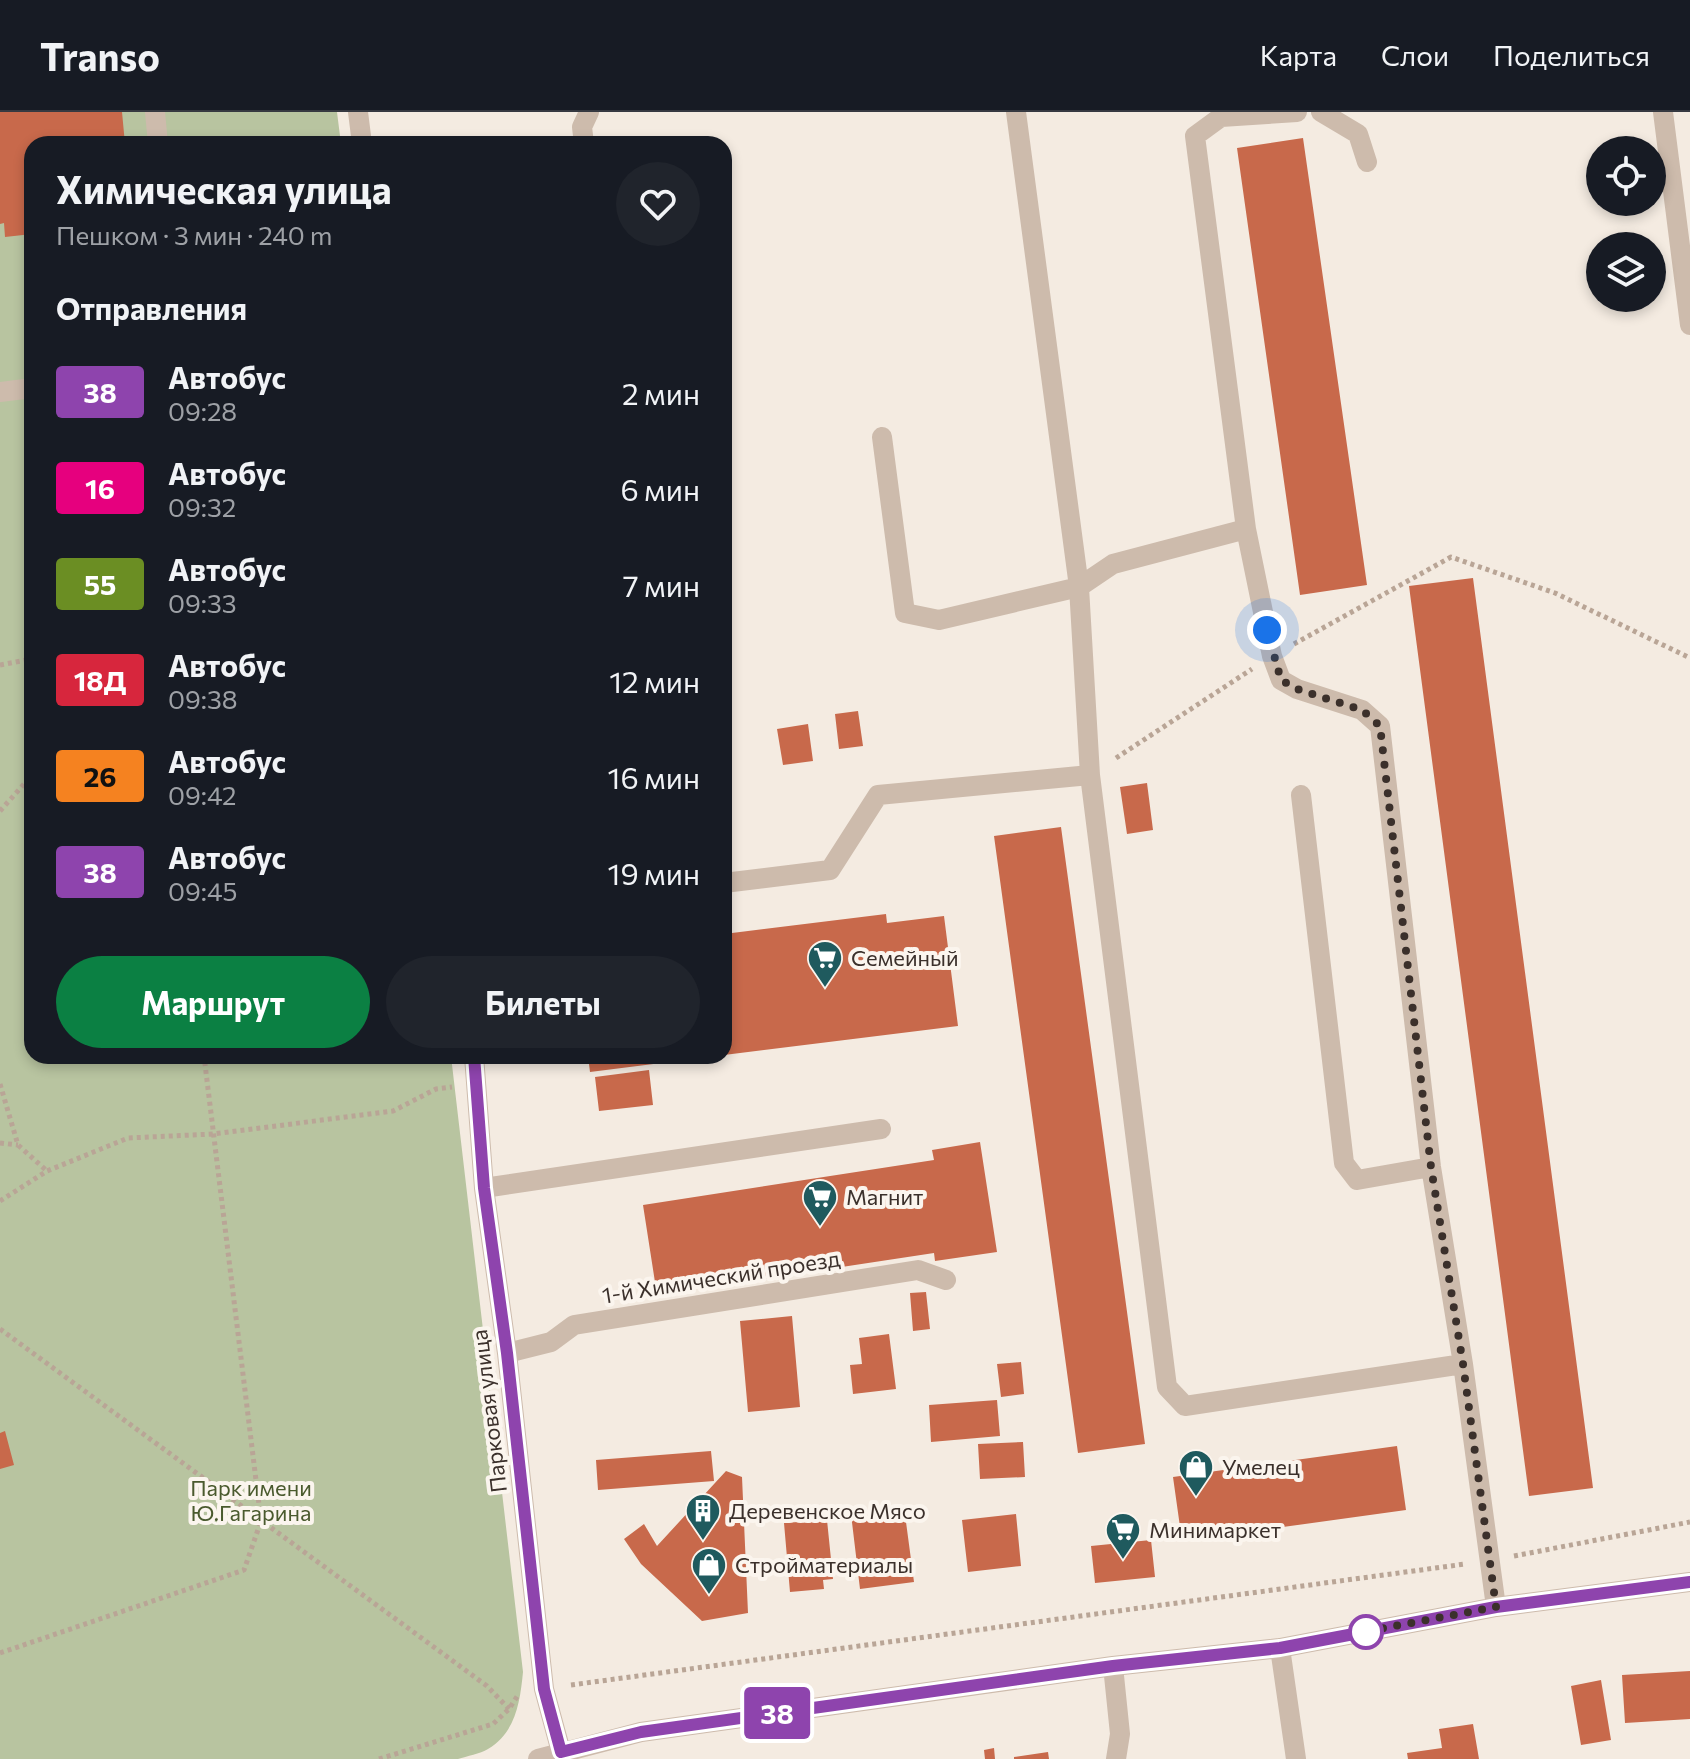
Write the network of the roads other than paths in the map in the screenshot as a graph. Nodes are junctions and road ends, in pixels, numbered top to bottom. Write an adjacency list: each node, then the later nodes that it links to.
1 (155, 112): 8 (street)
2 (358, 112): 9 (street)
3 (589, 112): 10 (street)
4 (1016, 112): 17 (street)
5 (1297, 112): 16 (street)
6 (1321, 112): 11 (street)
7 (1663, 112): 12 (street)
8 (157, 136)
9 (361, 136)
10 (583, 136)
11 (1367, 162)
12 (1690, 325)
13 (24, 389): 14 (street)
14 (0, 392)
15 (882, 437): 17 (street)
16 (1246, 529): 17 (street); 23 (street)
17 (1079, 587): 18 (street)
18 (1090, 775): 20 (street); 27 (street)
19 (1301, 795): 23 (street)
20 (732, 882)
21 (475, 1064): 24 (street, Парковая улица)
22 (881, 1129): 24 (street)
23 (1431, 1167): 27 (street)
24 (484, 1188): 26 (street, Парковая улица)
25 (946, 1280): 26 (street, 1-й Химический проезд)
26 (507, 1353): 32 (street, Парковая улица)
27 (1463, 1364): 29 (street)
28 (1690, 1582): 29 (street)
29 (1496, 1607): 30 (street)
30 (1280, 1648): 31 (street); 35 (street)
31 (1113, 1666): 32 (street); 34 (street)
32 (562, 1755): 33 (street)
33 (538, 1759)
34 (1116, 1759)
35 (1296, 1759)

